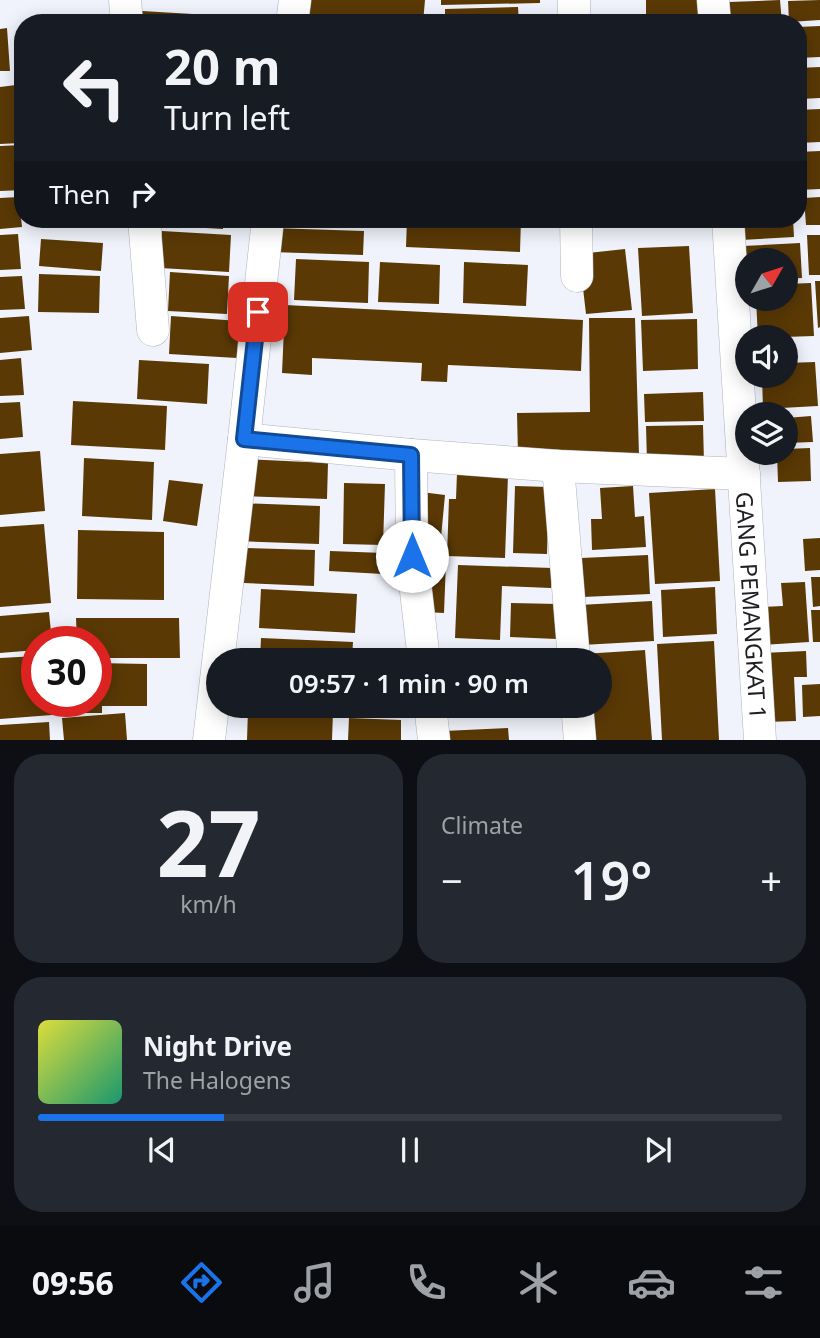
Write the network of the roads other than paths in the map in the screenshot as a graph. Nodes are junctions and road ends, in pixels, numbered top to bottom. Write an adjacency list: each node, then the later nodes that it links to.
1 (145, 228): 6 (street)
2 (267, 228): 7 (street)
3 (576, 228): 5 (street)
4 (728, 228): 10 (street, GANG PEMANGKAT 1)
5 (576, 276)
6 (153, 330)
7 (244, 439): 8 (street); 15 (street)
8 (411, 455): 9 (street); 11 (street)
9 (558, 466): 10 (street); 12 (street)
10 (744, 474): 18 (street, GANG PEMANGKAT 1)
11 (423, 648)
12 (573, 648)
13 (431, 718): 16 (street)
14 (578, 718): 17 (street)
15 (209, 740)
16 (434, 740)
17 (580, 740)
18 (760, 740)

